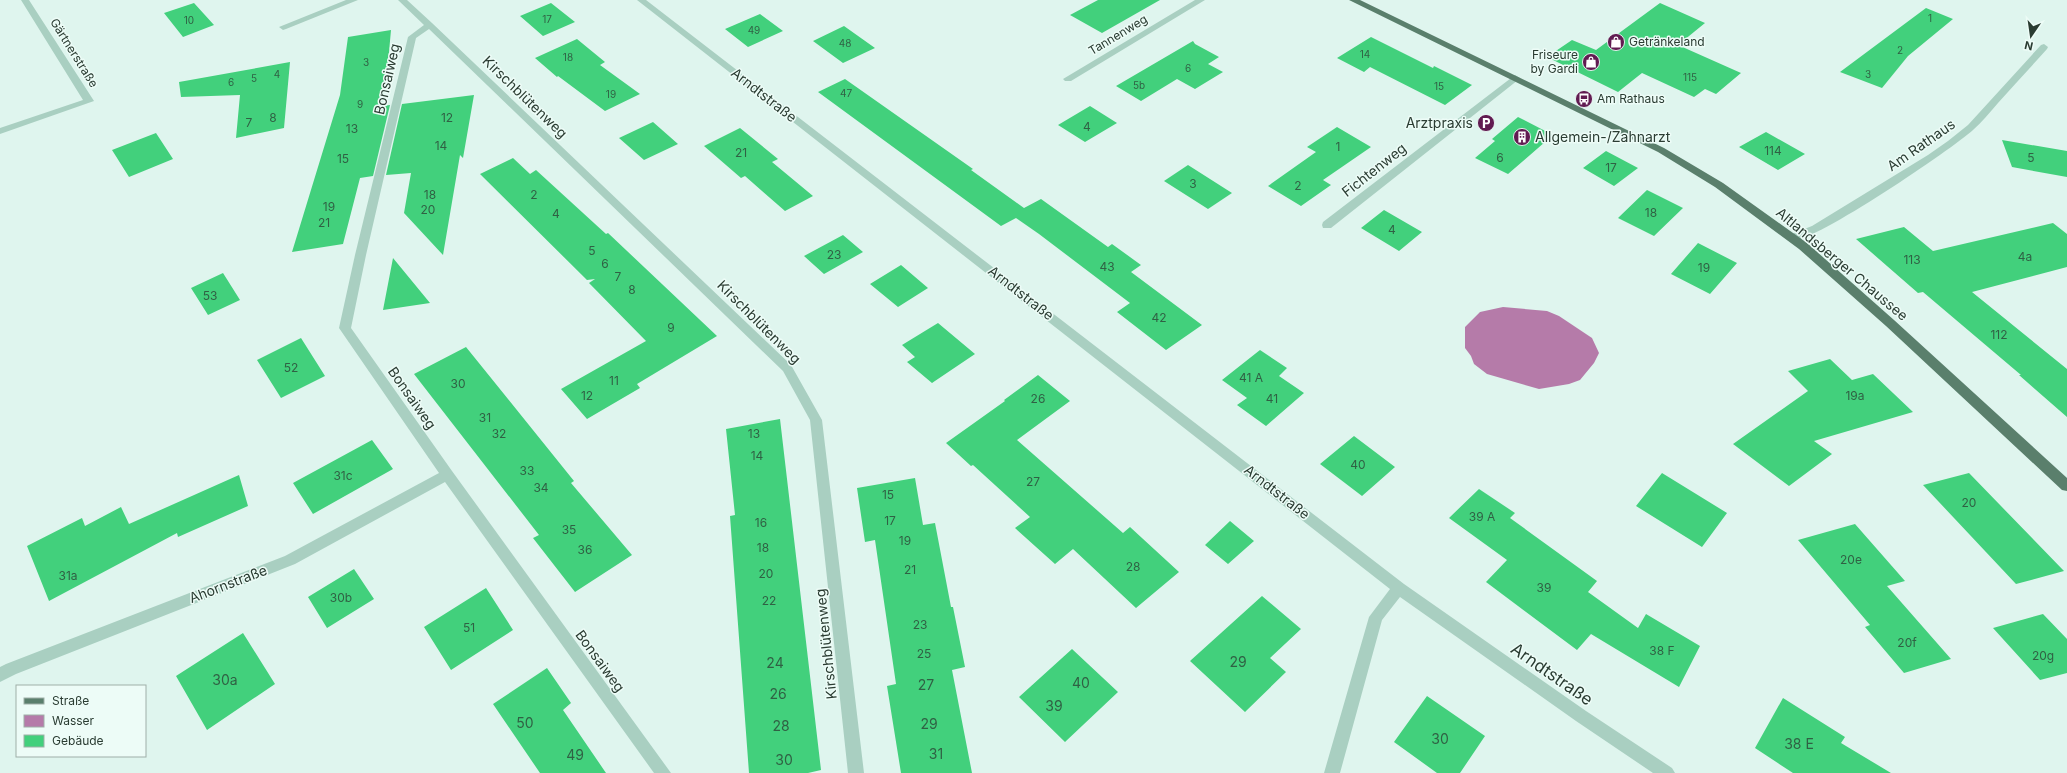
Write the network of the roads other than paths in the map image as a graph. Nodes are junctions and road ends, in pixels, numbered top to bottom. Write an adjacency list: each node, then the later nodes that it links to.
1 (25, 0): 12 (street, Gärtnerstraße)
2 (354, 0): 8 (street)
3 (402, 0): 7 (street)
4 (641, 0): 17 (street, Arndtstraße)
5 (1201, 0): 11 (street, Tannenweg)
6 (1353, 0): 10 (main road, Altlandsberger Chaussee)
7 (429, 25): 15 (street, Bonsaiweg); 20 (street, Kirschblütenweg)
8 (283, 27)
9 (2044, 47): 14 (street, Am Rathaus)
10 (1515, 78): 13 (street, Fichtenweg); 14 (main road, Altlandsberger Chaussee)
11 (1068, 79)
12 (0, 131)
13 (1327, 225)
14 (1793, 238): 16 (main road, Altlandsberger Chaussee)
15 (447, 475): 18 (street, Ahornstraße); 19 (street, Bonsaiweg)
16 (2067, 486)
17 (1399, 588): 21 (street); 22 (street, Arndtstraße)
18 (0, 675)
19 (663, 773)
20 (856, 773)
21 (1332, 773)
22 (1667, 773)

